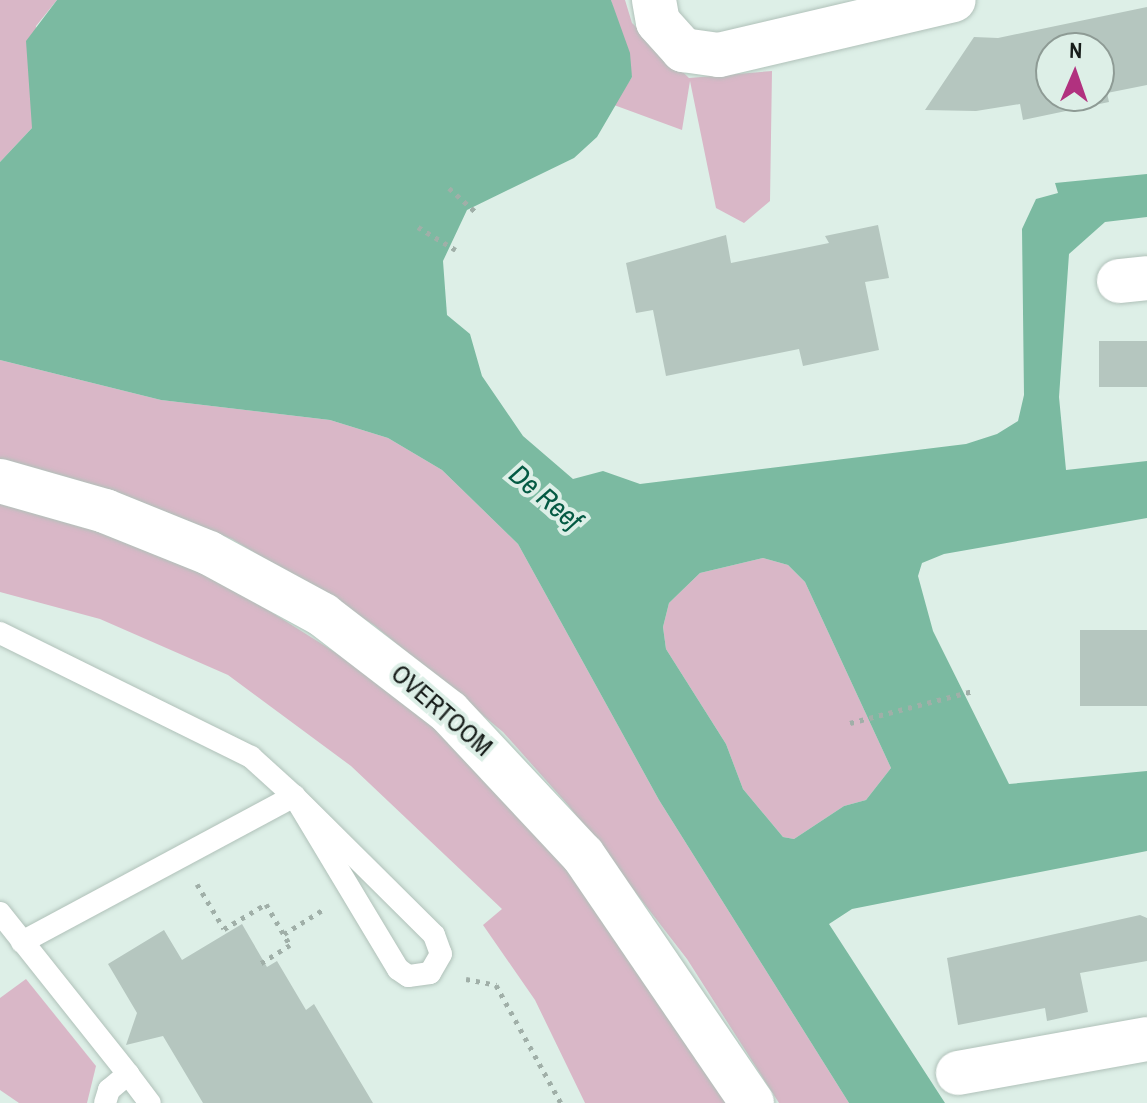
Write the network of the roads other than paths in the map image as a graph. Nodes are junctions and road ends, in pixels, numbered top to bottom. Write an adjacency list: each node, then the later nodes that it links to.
1 (654, 0): 2 (street)
2 (954, 0)
3 (0, 481): 13 (street, OVERTOOM)
4 (0, 633): 5 (lane)
5 (294, 796): 5 (lane); 7 (lane)
6 (0, 913): 7 (lane)
7 (22, 942): 10 (lane)
8 (1147, 1039): 9 (street)
9 (958, 1073)
10 (128, 1074): 11 (lane); 12 (lane)
11 (105, 1103)
12 (150, 1103)
13 (752, 1103)

